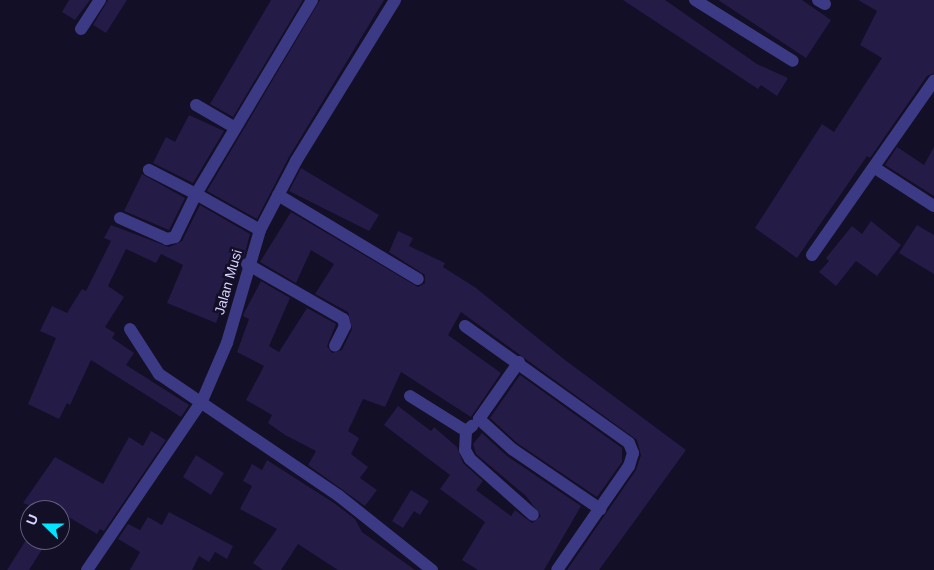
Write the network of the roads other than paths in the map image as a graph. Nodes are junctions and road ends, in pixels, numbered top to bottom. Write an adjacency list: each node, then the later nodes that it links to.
1 (100, 0): 5 (street)
2 (312, 0): 9 (street)
3 (395, 0): 13 (street, Jalan Musi)
4 (695, 0): 6 (street)
5 (82, 28)
6 (793, 61)
7 (934, 81): 10 (street)
8 (196, 105): 9 (street)
9 (234, 126): 12 (street)
10 (875, 168): 14 (street); 17 (street)
11 (149, 170): 12 (street)
12 (196, 194): 15 (street); 16 (street)
13 (278, 195): 16 (street, Jalan Musi); 19 (street)
14 (934, 206)
15 (120, 218)
16 (260, 230): 18 (street, Jalan Musi)
17 (812, 256)
18 (247, 264): 22 (street); 25 (street, Jalan Musi)
19 (418, 279)
20 (465, 326): 23 (street)
21 (130, 329): 25 (street)
22 (335, 346)
23 (519, 362): 26 (street); 28 (street)
24 (410, 396): 27 (street)
25 (202, 402): 30 (street, Jalan Musi); 31 (street)
26 (479, 419): 27 (street); 28 (street)
27 (466, 430): 29 (street)
28 (600, 509): 32 (street)
29 (533, 515)
30 (87, 570)
31 (432, 570)
32 (557, 570)

